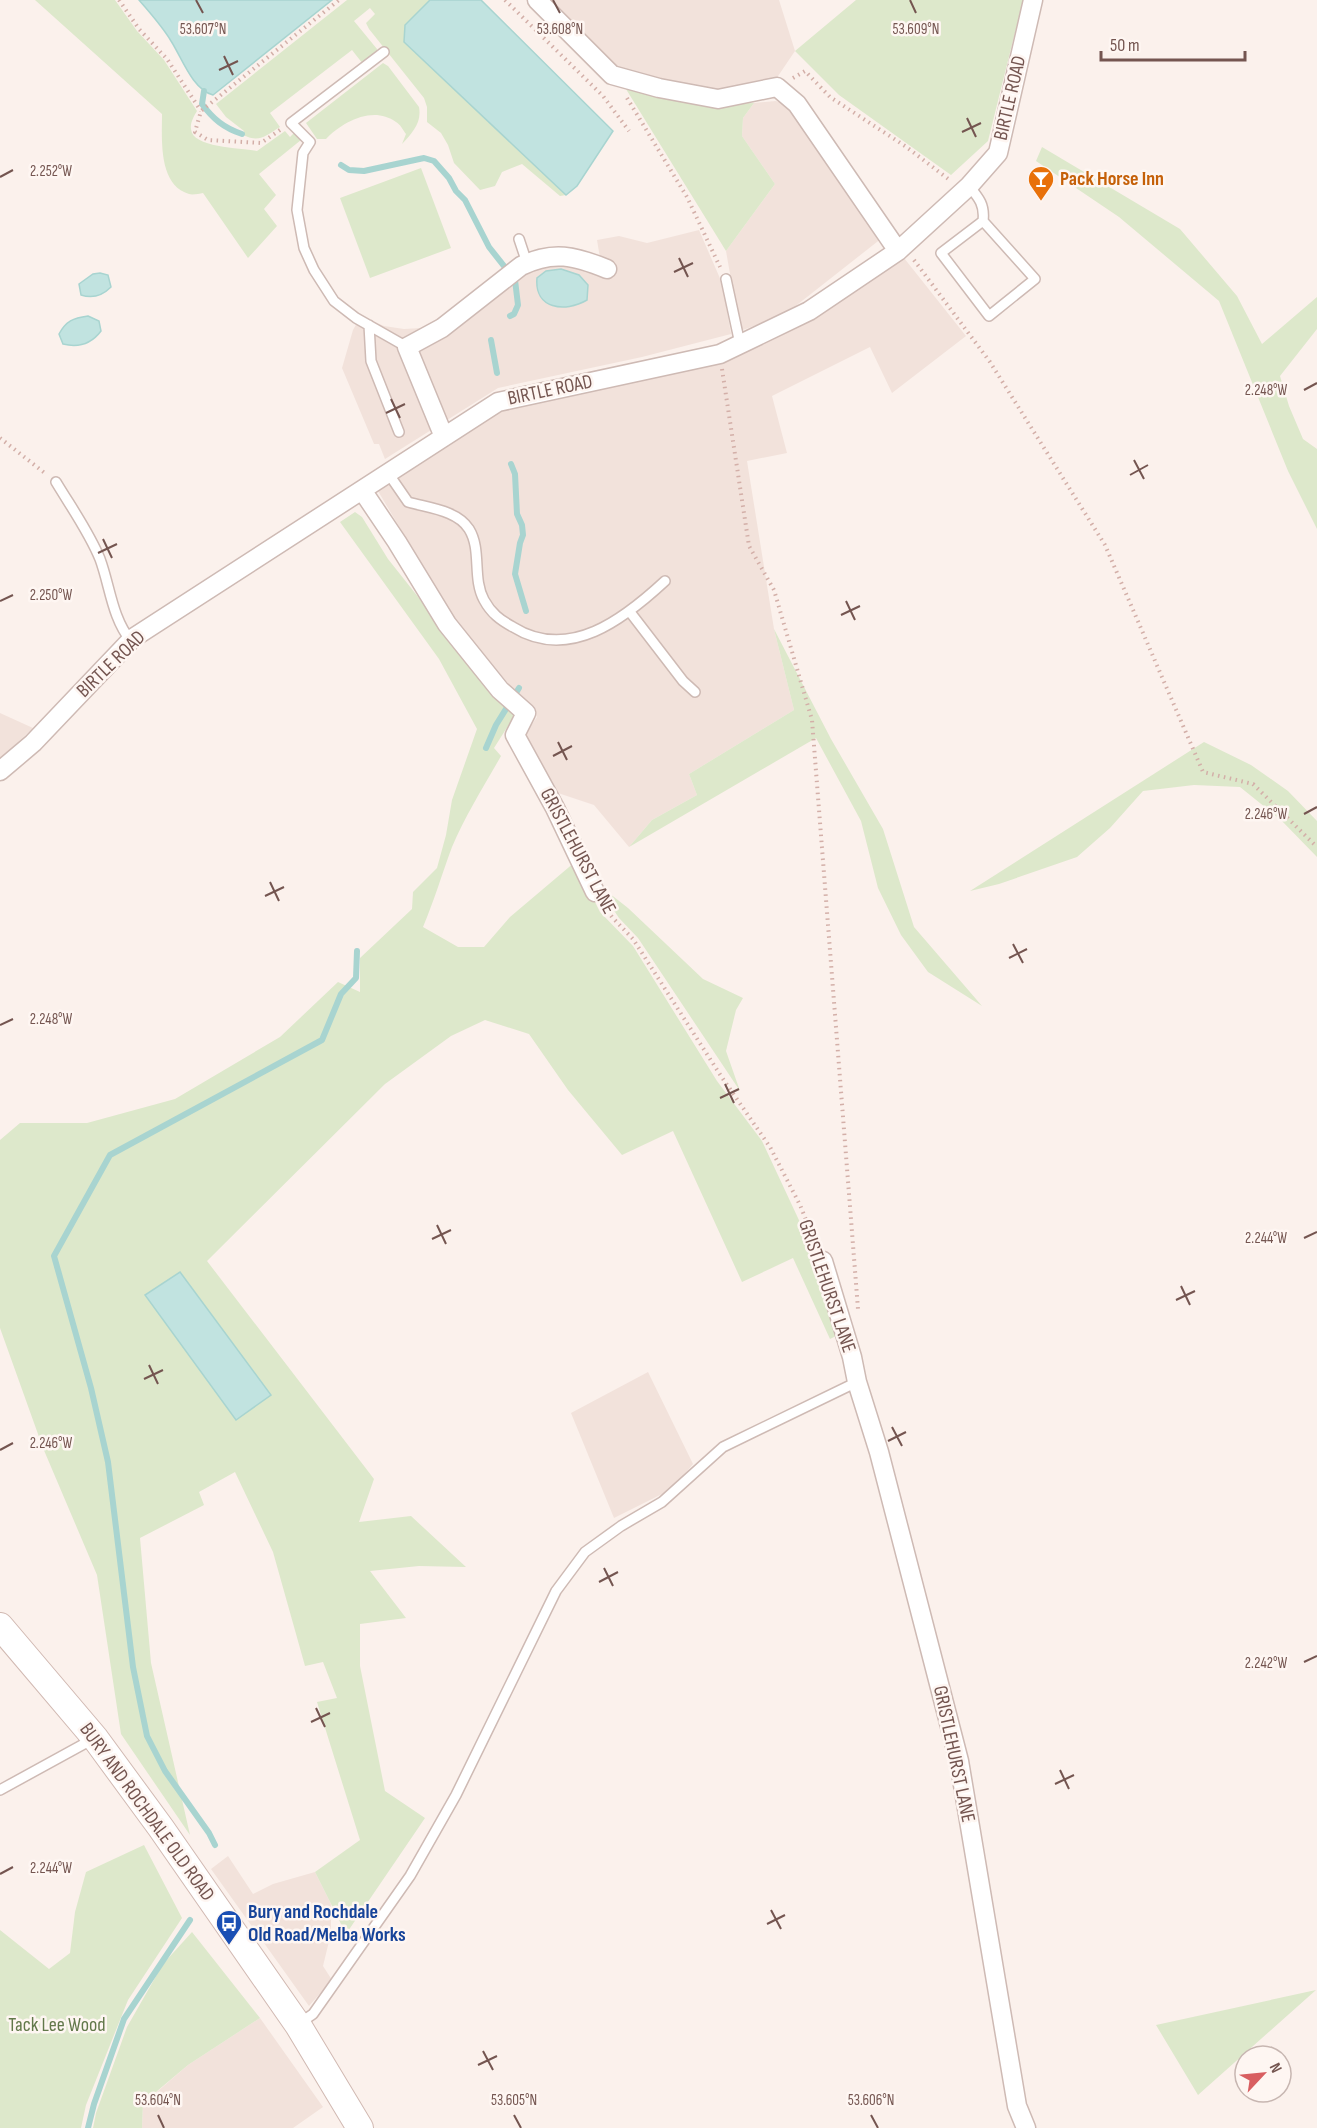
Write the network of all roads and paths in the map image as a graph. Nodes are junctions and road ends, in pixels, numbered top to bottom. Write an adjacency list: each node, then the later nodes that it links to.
1 (119, 0): 9 (path)
2 (339, 0): 9 (path)
3 (505, 0): 11 (path)
4 (537, 0): 7 (street)
5 (1033, 0): 12 (street, BIRTLE ROAD)
6 (384, 52): 10 (lane)
7 (612, 75): 8 (street); 18 (path)
8 (777, 87): 12 (path); 15 (street)
9 (201, 111): 10 (path)
10 (291, 123): 19 (lane)
11 (629, 131)
12 (966, 188): 13 (lane); 15 (street, BIRTLE ROAD)
13 (983, 221): 13 (lane)
14 (519, 239): 16 (lane)
15 (901, 248): 20 (street, BIRTLE ROAD); 34 (path)
16 (524, 264): 17 (street); 21 (street)
17 (607, 269)
18 (726, 279): 20 (lane)
19 (369, 326): 21 (lane); 23 (lane)
20 (740, 344): 22 (street, BIRTLE ROAD)
21 (407, 346): 24 (street)
22 (720, 354): 24 (street, BIRTLE ROAD); 37 (path)
23 (399, 432)
24 (444, 437): 26 (street, BIRTLE ROAD)
25 (0, 438): 27 (path)
26 (388, 473): 28 (street, BIRTLE ROAD); 30 (lane)
27 (56, 482): 31 (lane)
28 (362, 490): 31 (street, BIRTLE ROAD); 35 (street, GRISTLEHURST LANE)
29 (665, 581): 30 (lane)
30 (630, 612): 32 (lane)
31 (131, 640): 33 (street, BIRTLE ROAD)
32 (695, 692)
33 (0, 771)
34 (1317, 847)
35 (595, 892): 36 (path, GRISTLEHURST LANE)
36 (823, 1261): 38 (street, GRISTLEHURST LANE)
37 (858, 1311)
38 (857, 1382): 42 (lane); 44 (street, GRISTLEHURST LANE)
39 (0, 1626): 40 (main road, BURY AND ROCHDALE OLD ROAD)
40 (95, 1738): 41 (lane); 42 (main road, BURY AND ROCHDALE OLD ROAD)
41 (0, 1790)
42 (298, 2025): 43 (main road, BURY AND ROCHDALE OLD ROAD)
43 (360, 2128)
44 (1026, 2128)

